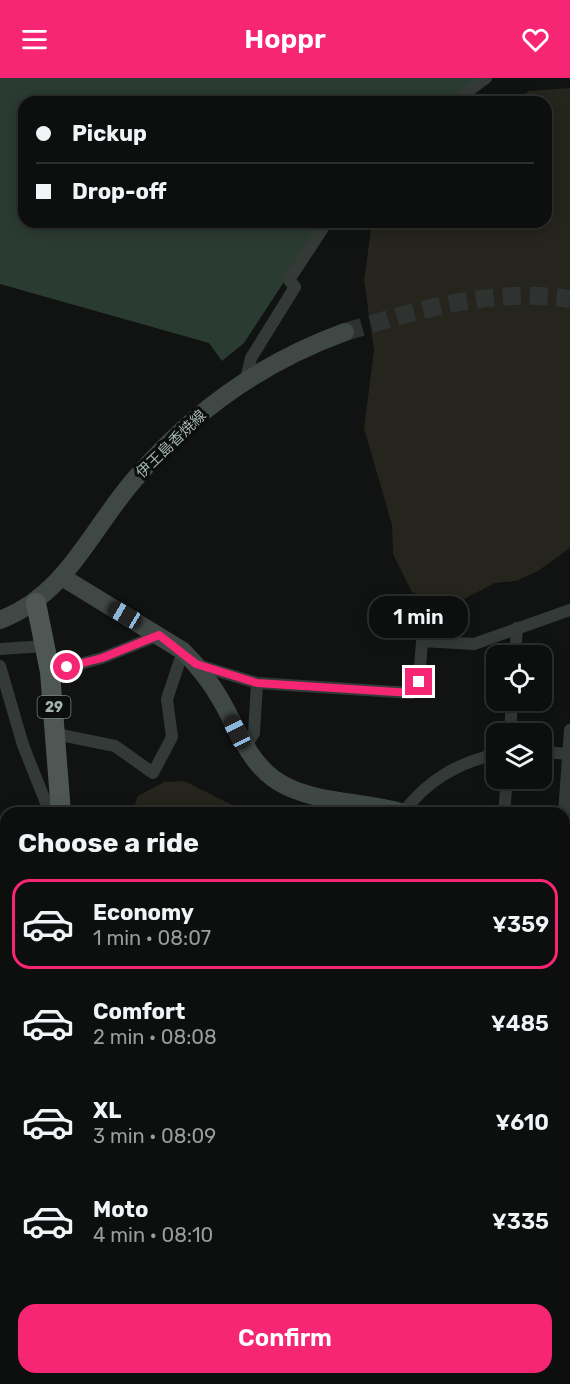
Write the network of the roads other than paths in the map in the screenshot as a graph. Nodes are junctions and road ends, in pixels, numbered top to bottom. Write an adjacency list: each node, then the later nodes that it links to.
1 (486, 78): 2 (street)
2 (462, 96)
3 (323, 228): 5 (street)
4 (345, 332): 5 (street, 伊王島香焼線)
5 (246, 379): 6 (street, 伊王島香焼線)
6 (62, 577): 7 (street, 伊王島香焼線); 11 (street)
7 (36, 603): 9 (street, 伊王島香焼線); 13 (main road, 29)
8 (570, 610): 10 (street)
9 (0, 620)
10 (517, 628): 12 (street); 18 (street)
11 (159, 635): 15 (street); 17 (street)
12 (516, 645)
13 (45, 646): 14 (street); 17 (main road, 29)
14 (0, 650)
15 (190, 658): 18 (street); 20 (street); 21 (street)
16 (0, 666): 26 (street)
17 (50, 672): 20 (main road, 29)
18 (257, 683): 21 (street)
19 (570, 730): 23 (street)
20 (56, 734): 27 (main road, 29)
21 (245, 747): 28 (street)
22 (552, 753): 23 (street)
23 (569, 754): 31 (street)
24 (486, 757): 29 (street)
25 (506, 789): 30 (street)
26 (48, 807)
27 (61, 807)
28 (377, 807)
29 (408, 807)
30 (505, 807)
31 (565, 807)

